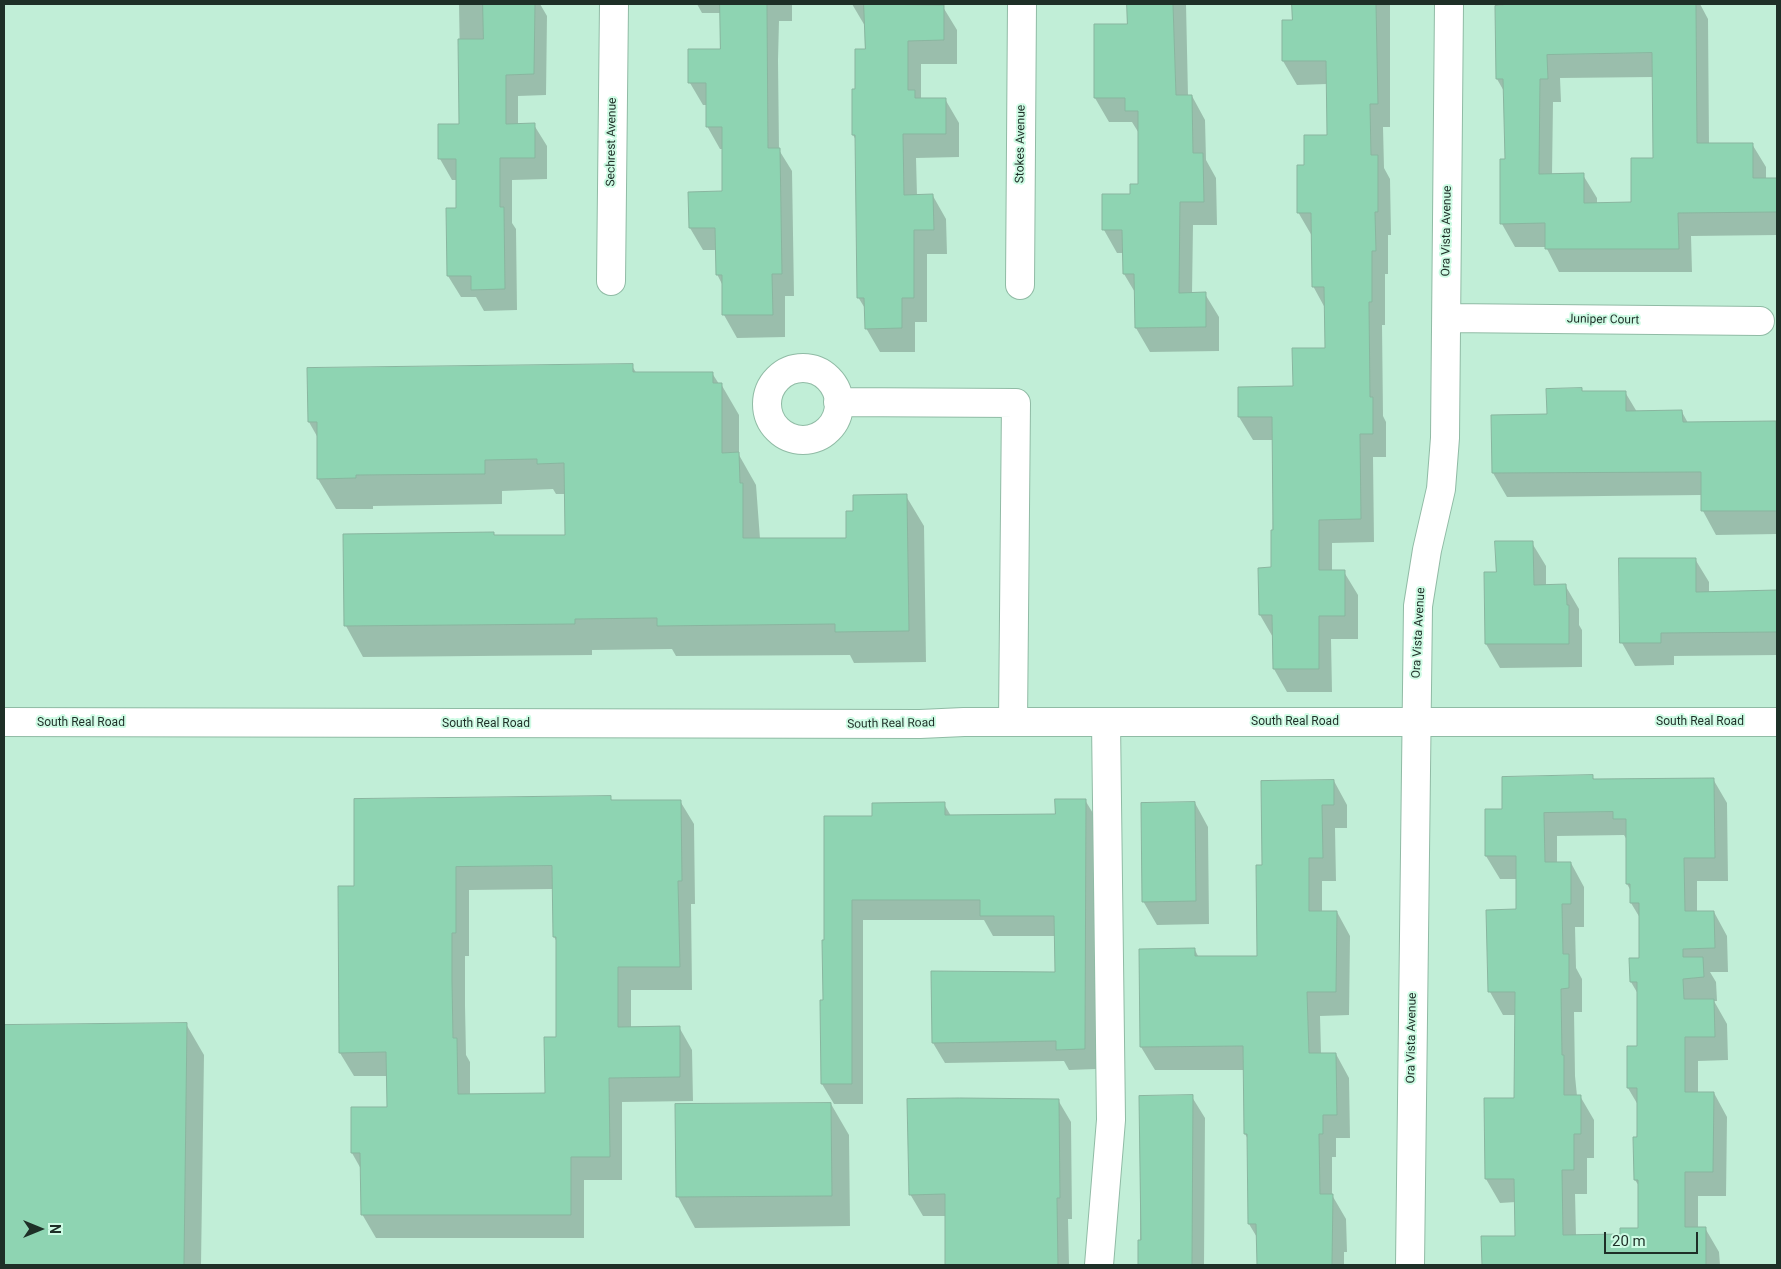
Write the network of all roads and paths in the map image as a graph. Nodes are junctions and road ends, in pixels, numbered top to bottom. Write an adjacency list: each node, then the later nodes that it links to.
1 (614, 4): 4 (street, Sechrest Avenue)
2 (1022, 4): 5 (street, Stokes Avenue)
3 (1449, 4): 6 (street, Ora Vista Avenue)
4 (611, 281)
5 (1020, 285)
6 (1446, 318): 7 (street, Juniper Court); 12 (street, Ora Vista Avenue)
7 (1760, 321)
8 (838, 402): 10 (street)
9 (4, 722): 10 (street, South Real Road)
10 (1013, 722): 11 (street, South Real Road)
11 (1106, 722): 12 (street, South Real Road); 14 (street)
12 (1415, 722): 13 (street, South Real Road); 15 (street, Ora Vista Avenue)
13 (1777, 722)
14 (1099, 1265)
15 (1410, 1265)

